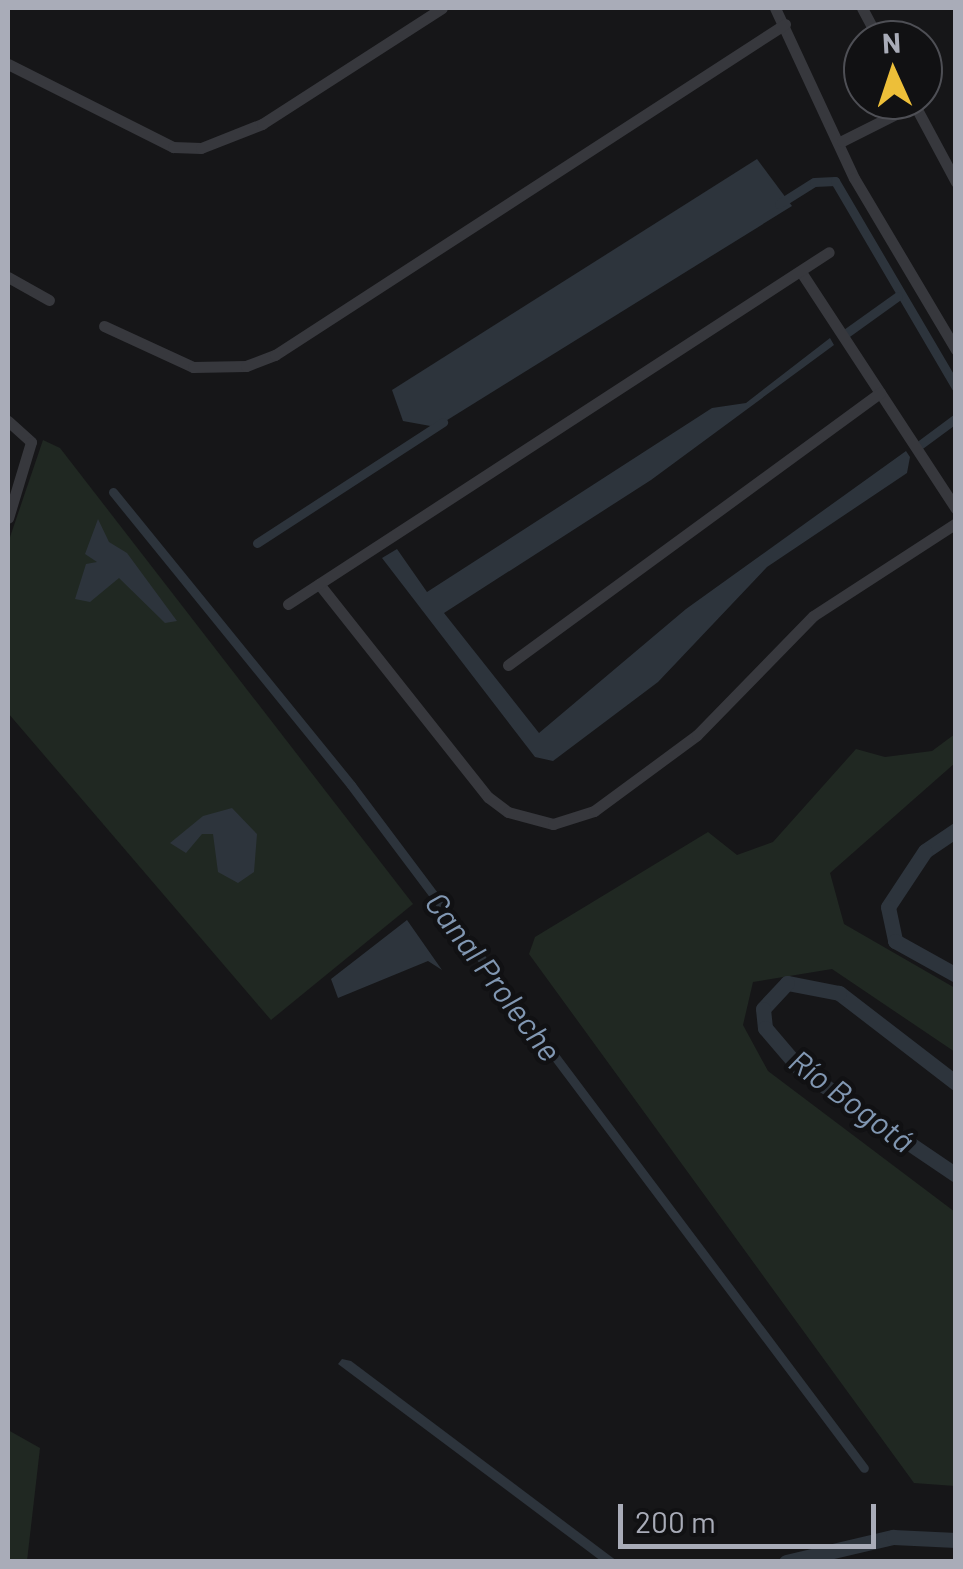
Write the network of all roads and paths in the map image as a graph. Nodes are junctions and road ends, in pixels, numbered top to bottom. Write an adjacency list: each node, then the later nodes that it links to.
1 (442, 8): 4 (street)
2 (776, 8): 3 (street)
3 (785, 24): 7 (street); 13 (street)
4 (8, 64)
5 (881, 120): 7 (street)
6 (922, 120): 8 (street)
7 (842, 141): 14 (street)
8 (956, 182)
9 (830, 252): 10 (street)
10 (801, 272): 15 (street); 20 (street)
11 (8, 277): 12 (street)
12 (50, 300)
13 (104, 326)
14 (956, 350)
15 (880, 393): 17 (street); 22 (street)
16 (8, 421): 18 (street)
17 (956, 509)
18 (8, 518)
19 (956, 523): 20 (street)
20 (320, 584): 21 (street)
21 (288, 604)
22 (508, 665)

